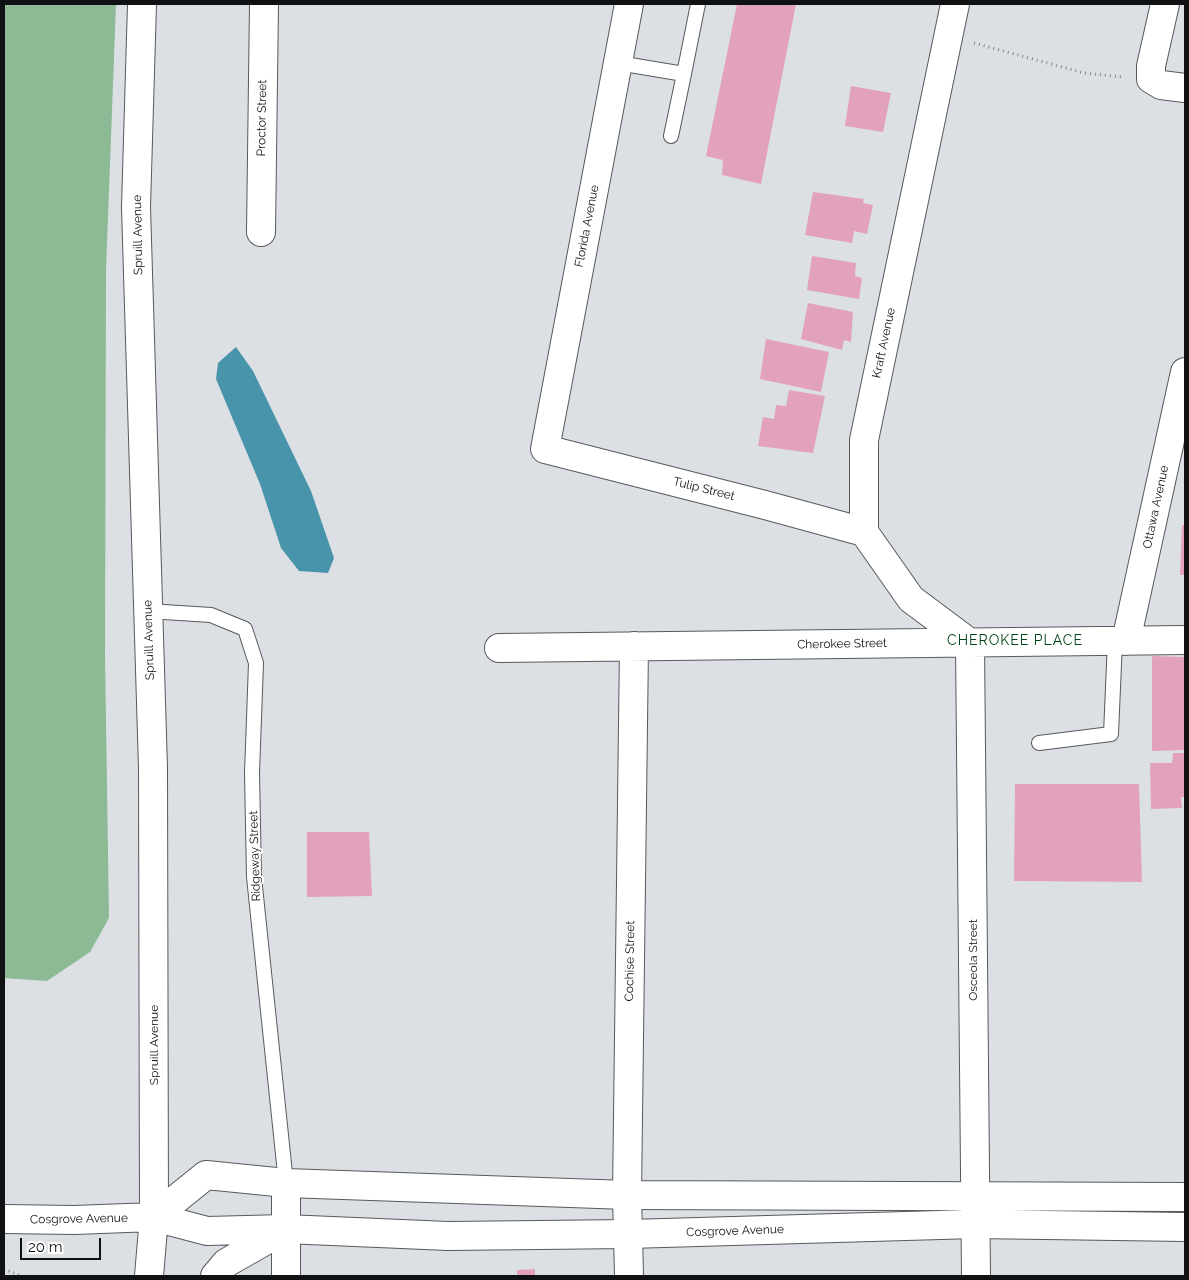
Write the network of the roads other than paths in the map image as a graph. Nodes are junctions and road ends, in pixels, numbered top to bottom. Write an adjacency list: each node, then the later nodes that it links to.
1 (142, 4): 15 (street, Spruill Avenue)
2 (264, 4): 11 (street, Proctor Street)
3 (629, 4): 7 (street, Florida Avenue)
4 (698, 4): 8 (lane)
5 (955, 4): 14 (street, Kraft Avenue)
6 (1165, 4): 9 (street)
7 (618, 63): 8 (lane); 13 (street, Florida Avenue)
8 (684, 74): 10 (lane)
9 (1185, 88)
10 (671, 136)
11 (261, 232)
12 (1185, 372): 17 (street, Ottawa Avenue)
13 (545, 449): 14 (street, Tulip Street)
14 (864, 532): 18 (street)
15 (148, 611): 22 (lane, Ridgeway Street); 26 (street, Spruill Avenue)
16 (1185, 640): 17 (street, Cherokee Street)
17 (1121, 641): 18 (street, Cherokee Street); 21 (lane)
18 (970, 643): 19 (street, Cherokee Street); 24 (street, Osceola Street)
19 (634, 646): 20 (street, Cherokee Street); 23 (street, Cochise Street)
20 (500, 648)
21 (1039, 743)
22 (286, 1183): 23 (street); 26 (street); 30 (street)
23 (627, 1195): 24 (street); 31 (street, Cochise Street)
24 (975, 1196): 25 (street); 28 (street, Osceola Street)
25 (1185, 1197)
26 (154, 1217): 27 (street, Cosgrove Avenue); 30 (street, Cosgrove Avenue); 32 (street, Spruill Avenue)
27 (4, 1218)
28 (975, 1224): 29 (street, Cosgrove Avenue); 31 (street, Cosgrove Avenue); 36 (street, Osceola Street)
29 (1185, 1227)
30 (285, 1229): 31 (street, Cosgrove Avenue); 33 (street); 34 (street)
31 (629, 1234): 35 (street, Cochise Street)
32 (148, 1276)
33 (215, 1276)
34 (286, 1276)
35 (629, 1276)
36 (976, 1276)

